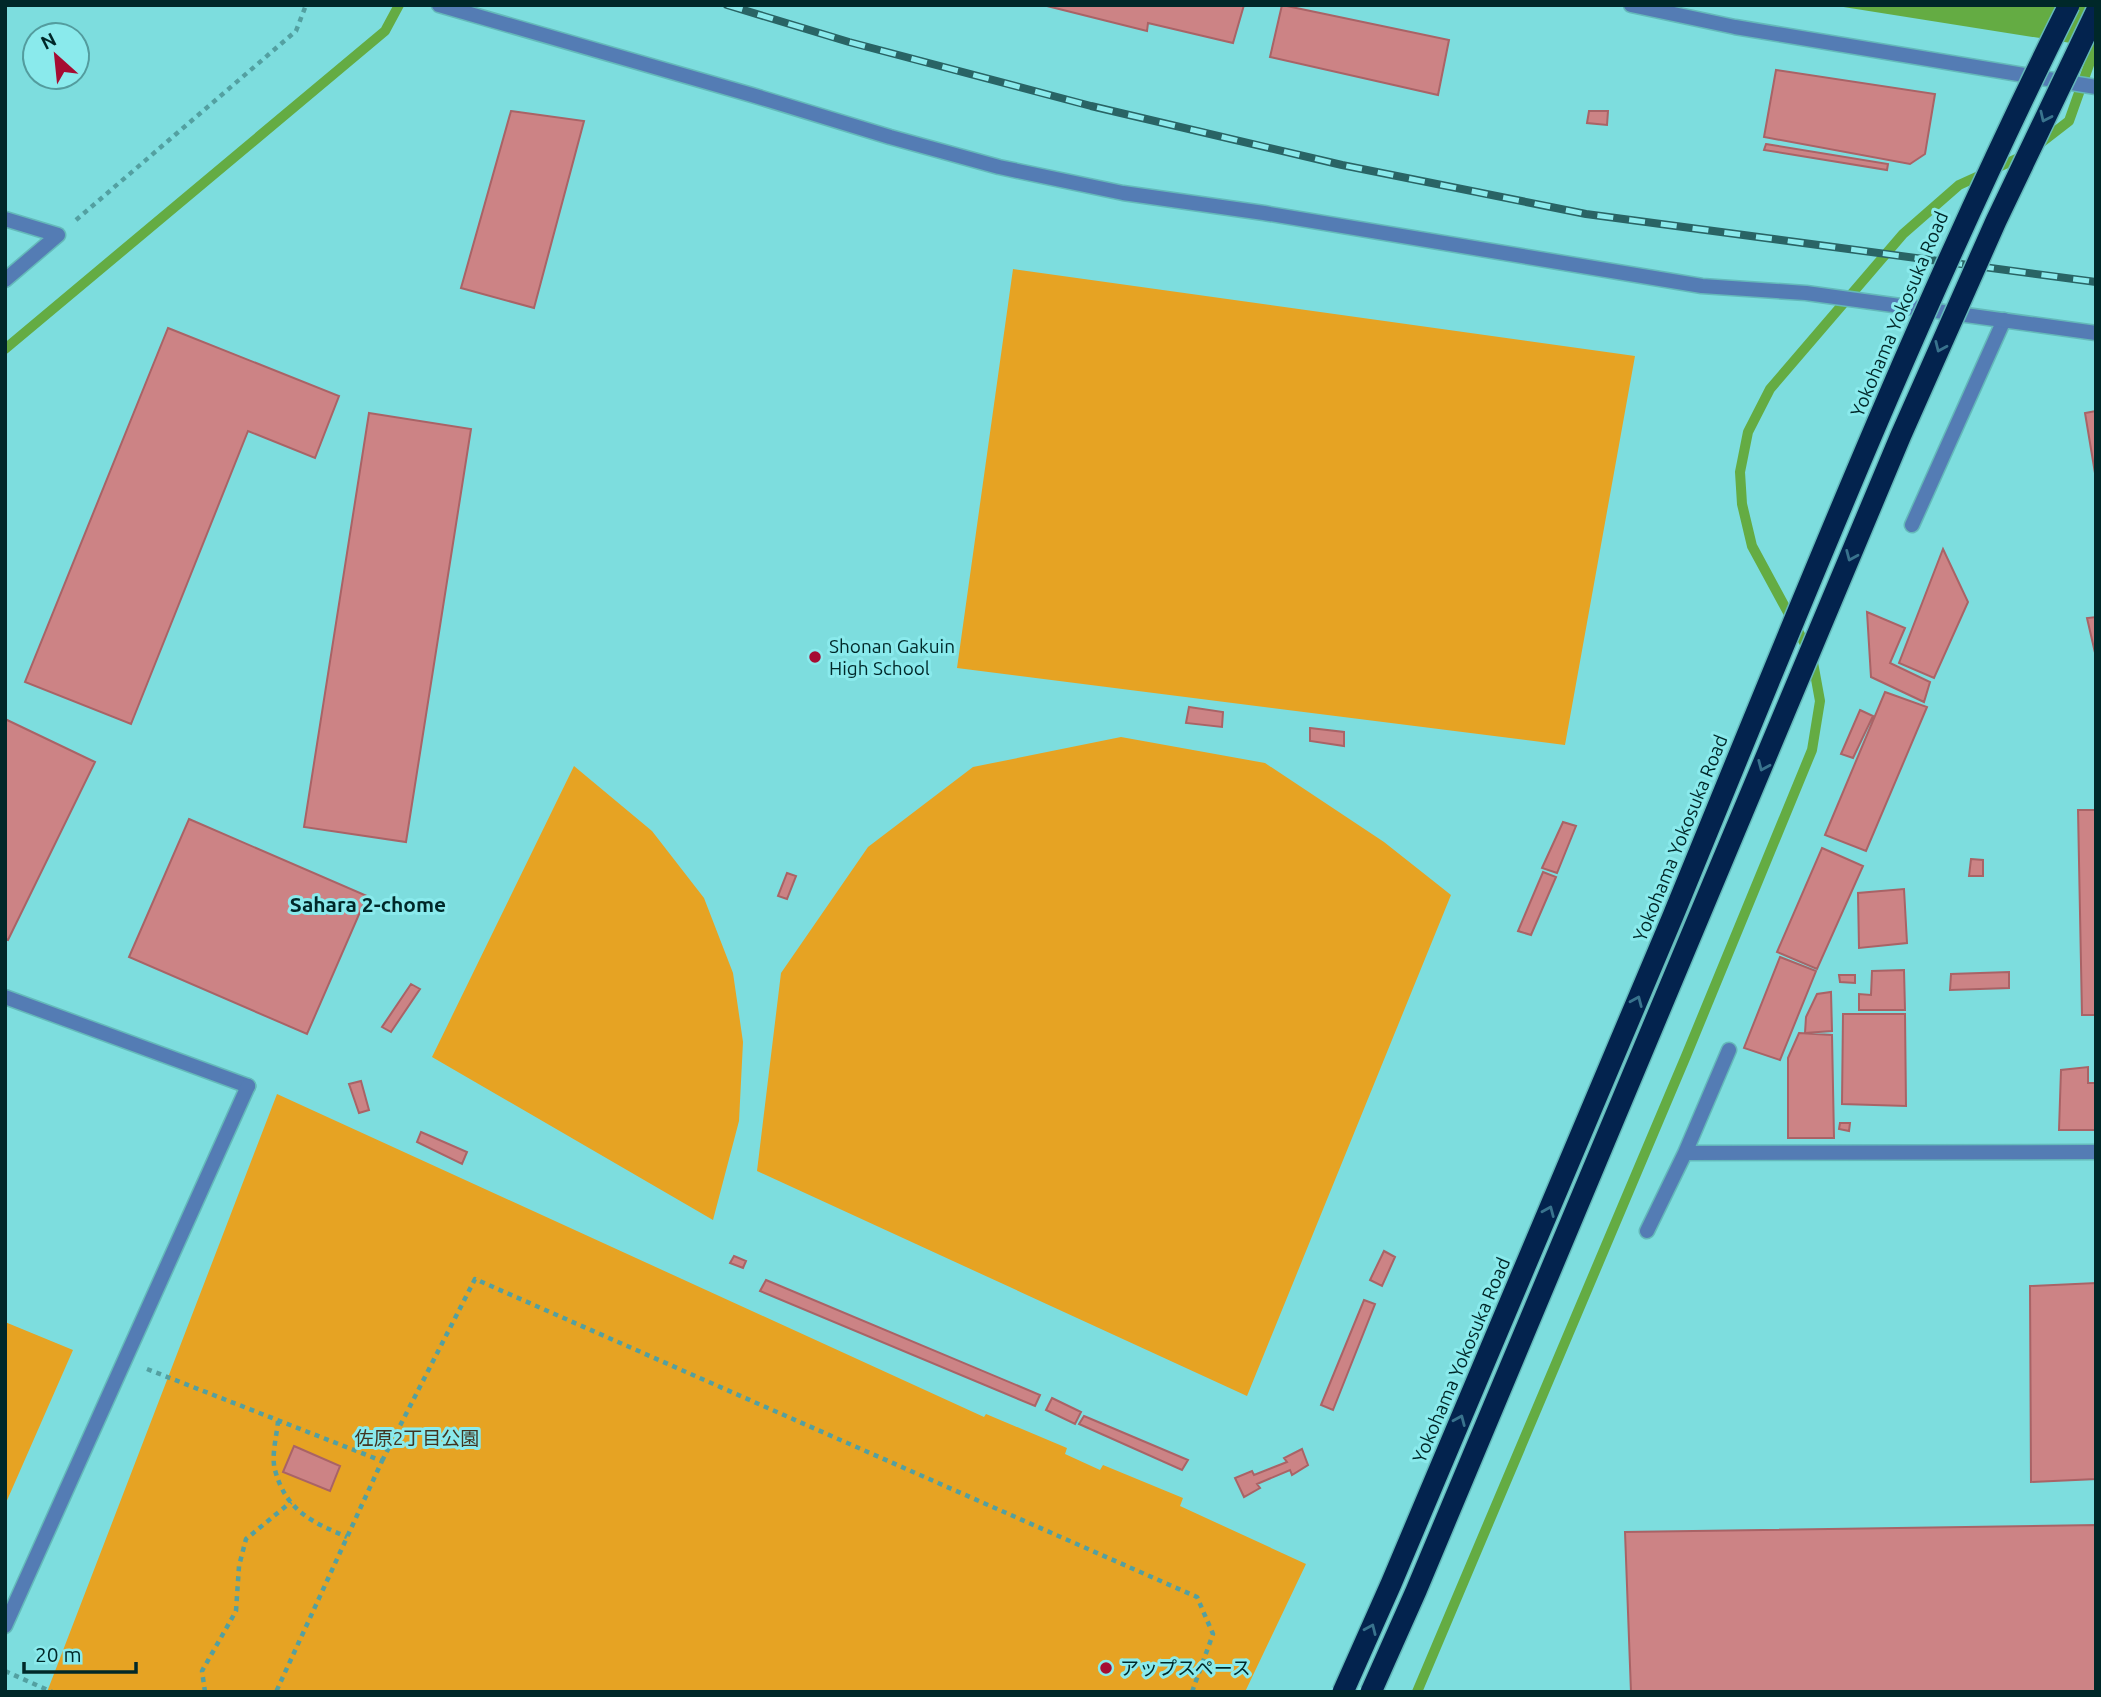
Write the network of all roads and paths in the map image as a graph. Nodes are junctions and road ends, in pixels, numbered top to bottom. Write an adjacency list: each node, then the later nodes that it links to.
1 (306, 5): 8 (path)
2 (439, 5): 10 (street)
3 (1631, 5): 6 (street)
4 (2069, 5): 29 (highway, Yokohama Yokosuka Road, one-way to 4, bridge)
5 (2096, 12): 30 (highway, one-way to 30, bridge)
6 (2096, 87)
7 (5, 219): 8 (street)
8 (58, 236): 9 (street)
9 (5, 280)
10 (2004, 320): 11 (street); 12 (street)
11 (2096, 333)
12 (1912, 525)
13 (5, 997): 18 (street)
14 (1729, 1050): 16 (street)
15 (2096, 1152): 16 (street)
16 (1685, 1153): 17 (street)
17 (1647, 1231)
18 (125, 1360): 19 (path); 23 (street)
19 (278, 1421): 20 (path); 21 (path)
20 (382, 1461): 22 (path); 28 (path)
21 (290, 1502): 22 (path); 26 (path)
22 (347, 1537): 27 (path)
23 (5, 1626)
24 (5, 1671): 25 (path)
25 (52, 1692)
26 (205, 1692)
27 (276, 1692)
28 (1192, 1692)
29 (1343, 1692)
30 (1371, 1692)

